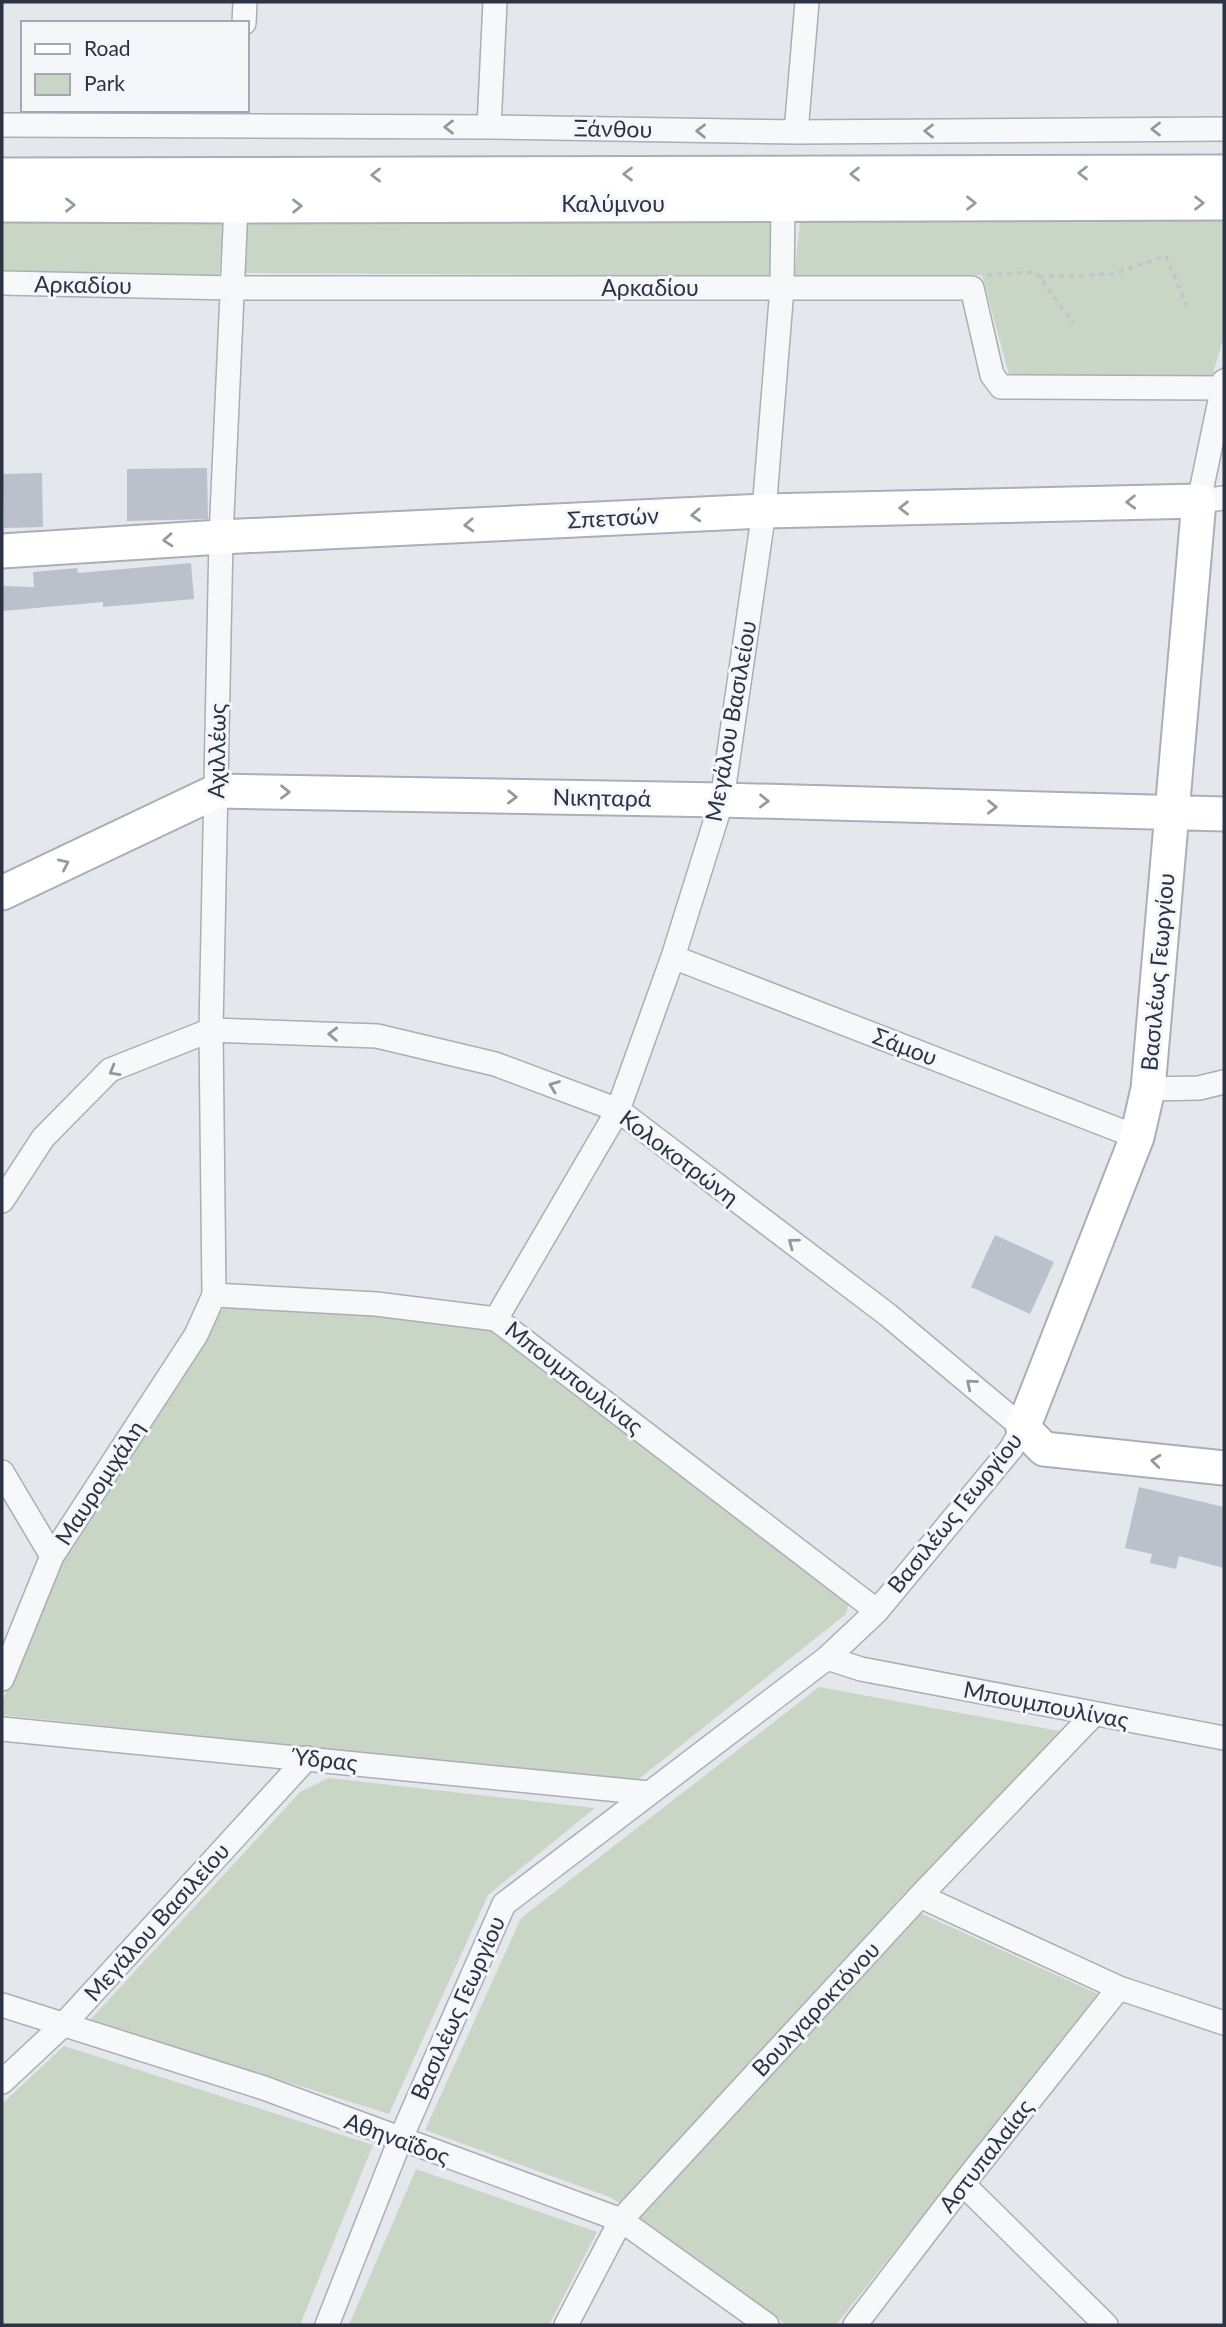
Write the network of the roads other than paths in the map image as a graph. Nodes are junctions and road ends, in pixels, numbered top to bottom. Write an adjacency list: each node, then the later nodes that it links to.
1 (245, 2): 4 (street)
2 (495, 2): 7 (street)
3 (807, 2): 9 (street)
4 (244, 21)
5 (238, 118): 6 (street, Ξάνθου); 7 (street, Ξάνθου, one-way to 5)
6 (2, 125)
7 (489, 127): 9 (street, Ξάνθου, one-way to 7)
8 (1224, 129): 9 (street, Ξάνθου, one-way to 9)
9 (796, 132)
10 (1224, 172): 11 (street, Καλύμνου, one-way to 11)
11 (2, 174)
12 (1224, 203): 13 (street, Καλύμνου, one-way to 12)
13 (783, 204): 15 (street, Καλύμνου, one-way to 13); 18 (street, Μεγάλου Βασιλείου)
14 (2, 205): 15 (street, Καλύμνου, one-way to 15)
15 (236, 206): 17 (street, Αχιλλέως)
16 (2, 284): 17 (street, Αρκαδίου)
17 (232, 288): 18 (street, Αρκαδίου); 22 (street, Αχιλλέως)
18 (782, 288): 19 (street, Αρκαδίου); 21 (street, Μεγάλου Βασιλείου)
19 (1223, 385): 20 (street, Βασιλέως Γεωργίου)
20 (1212, 499): 21 (street, Σπετσών, one-way to 21); 26 (street, Βασιλέως Γεωργίου)
21 (764, 512): 22 (street, Σπετσών, one-way to 22); 25 (street, Μεγάλου Βασιλείου)
22 (221, 537): 23 (street, Σπετσών, one-way to 23); 24 (street, Αχιλλέως)
23 (2, 551)
24 (217, 791): 25 (street, Νικηταρά, one-way to 25); 28 (street, Νικηταρά, one-way to 24); 30 (street, Αχιλλέως)
25 (722, 800): 26 (street, Νικηταρά, one-way to 26); 29 (street, Μεγάλου Βασιλείου)
26 (1172, 811): 27 (street, Νικηταρά); 32 (street, Βασιλέως Γεωργίου)
27 (1224, 814)
28 (2, 893)
29 (673, 957): 33 (street, Μεγάλου Βασιλείου); 34 (street, Σάμου)
30 (211, 1031): 33 (street, Κολοκοτρώνη, one-way to 30); 35 (street, Κολοκοτρώνη, one-way to 35); 36 (street, Αχιλλέως)
31 (1224, 1082): 32 (street)
32 (1148, 1089): 34 (street, Βασιλέως Γεωργίου)
33 (618, 1110): 37 (street, Μεγάλου Βασιλείου); 38 (street, Κολοκοτρώνη, one-way to 33)
34 (1137, 1137): 38 (street, Βασιλέως Γεωργίου)
35 (2, 1201)
36 (214, 1295): 37 (street, Μπουμπουλίνας); 41 (street, Μαυρομιχάλη)
37 (496, 1319): 42 (street, Μπουμπουλίνας)
38 (1023, 1428): 39 (street, Κολοκοτρώνη, one-way to 38); 42 (street, Βασιλέως Γεωργίου)
39 (1224, 1468)
40 (2, 1472): 41 (street)
41 (52, 1556): 44 (street, Μαυρομιχάλη)
42 (877, 1611): 43 (street, Βασιλέως Γεωργίου)
43 (827, 1658): 45 (street, Μπουμπουλίνας); 49 (street, Βασιλέως Γεωργίου)
44 (2, 1678)
45 (1094, 1714): 47 (street, Μπουμπουλίνας); 50 (street, Βουλγαροκτόνου)
46 (2, 1729): 48 (street, Ύδρας)
47 (1224, 1738)
48 (307, 1758): 49 (street, Ύδρας); 54 (street, Μεγάλου Βασιλείου)
49 (649, 1793): 56 (street, Βασιλέως Γεωργίου)
50 (920, 1896): 51 (street); 58 (street, Βουλγαροκτόνου)
51 (1119, 1987): 53 (street); 57 (street, Αστυπαλαίας)
52 (2, 2005): 54 (street, Αθηναΐδος)
53 (1224, 2023)
54 (64, 2024): 55 (street, Μεγάλου Βασιλείου); 56 (street, Αθηναΐδος)
55 (2, 2082)
56 (400, 2140): 58 (street, Αθηναΐδος); 59 (street, Βασιλέως Γεωργίου)
57 (963, 2184): 62 (street, Αστυπαλαίας); 63 (street)
58 (621, 2221): 60 (street, Βουλγαροκτόνου); 61 (street, Αθηναΐδος)
59 (327, 2325)
60 (566, 2325)
61 (767, 2325)
62 (855, 2325)
63 (1107, 2325)

